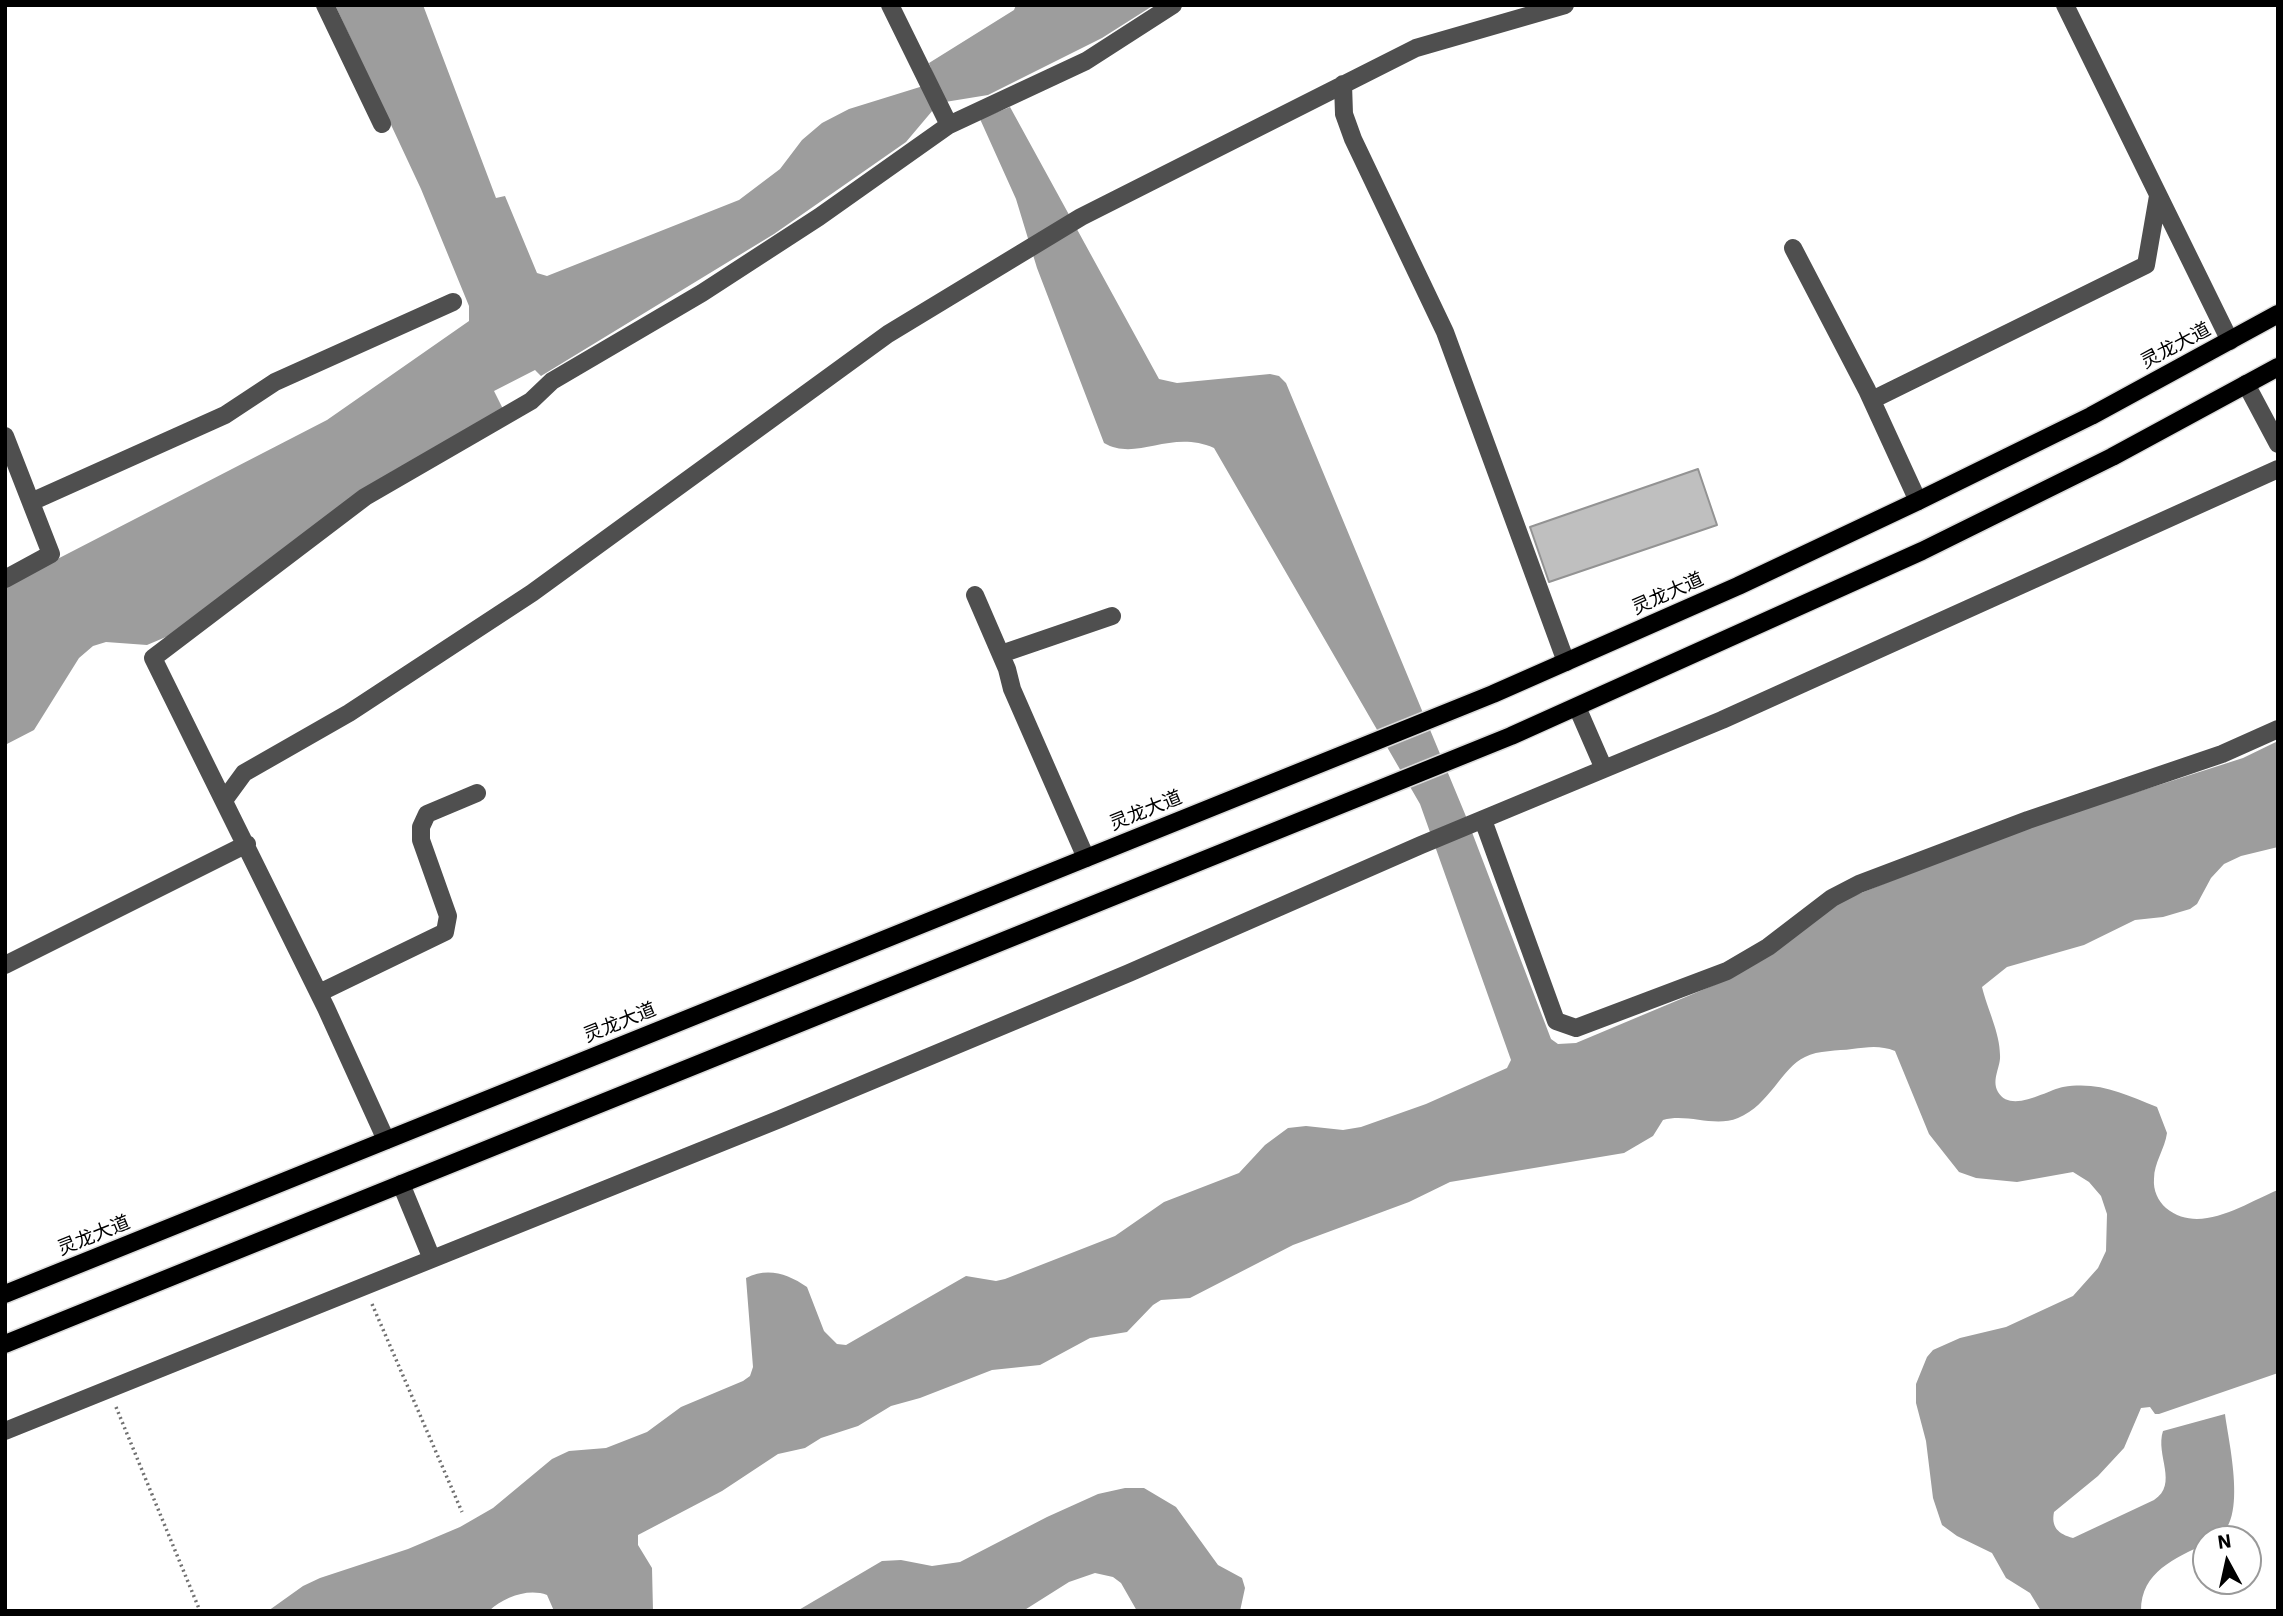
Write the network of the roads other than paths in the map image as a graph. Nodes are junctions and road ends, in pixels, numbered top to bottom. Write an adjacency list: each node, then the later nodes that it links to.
1 (325, 5): 8 (street)
2 (890, 5): 7 (street)
3 (1173, 5): 7 (street)
4 (1565, 5): 6 (street)
5 (2065, 5): 9 (street)
6 (1343, 84): 26 (street); 31 (street)
7 (945, 117): 31 (street)
8 (383, 124)
9 (2158, 196): 13 (street); 16 (street)
10 (1793, 248): 16 (street)
11 (453, 302): 21 (street)
12 (2278, 314): 13 (main road, 灵龙大道)
13 (2230, 341): 20 (main road, 灵龙大道)
14 (2278, 367): 15 (main road)
15 (2246, 384): 18 (street); 27 (main road)
16 (1872, 400): 20 (street)
17 (5, 436): 21 (street)
18 (2278, 444)
19 (2278, 469): 29 (street)
20 (1918, 501): 26 (main road, 灵龙大道)
21 (31, 502): 22 (street)
22 (5, 579)
23 (975, 595): 25 (street)
24 (1112, 616): 25 (street)
25 (1001, 654): 34 (street)
26 (1566, 662): 34 (main road, 灵龙大道)
27 (1577, 707): 29 (street); 38 (main road)
28 (2278, 729): 32 (street)
29 (1604, 769): 32 (street)
30 (477, 793): 36 (street)
31 (225, 799): 33 (street)
32 (1479, 821): 39 (street)
33 (247, 844): 35 (street); 36 (street)
34 (1086, 858): 37 (main road, 灵龙大道)
35 (5, 965)
36 (319, 993): 37 (street)
37 (386, 1140): 40 (main road, 灵龙大道)
38 (401, 1184): 39 (street); 41 (main road)
39 (432, 1259): 42 (street)
40 (5, 1294)
41 (5, 1344)
42 (5, 1431)

